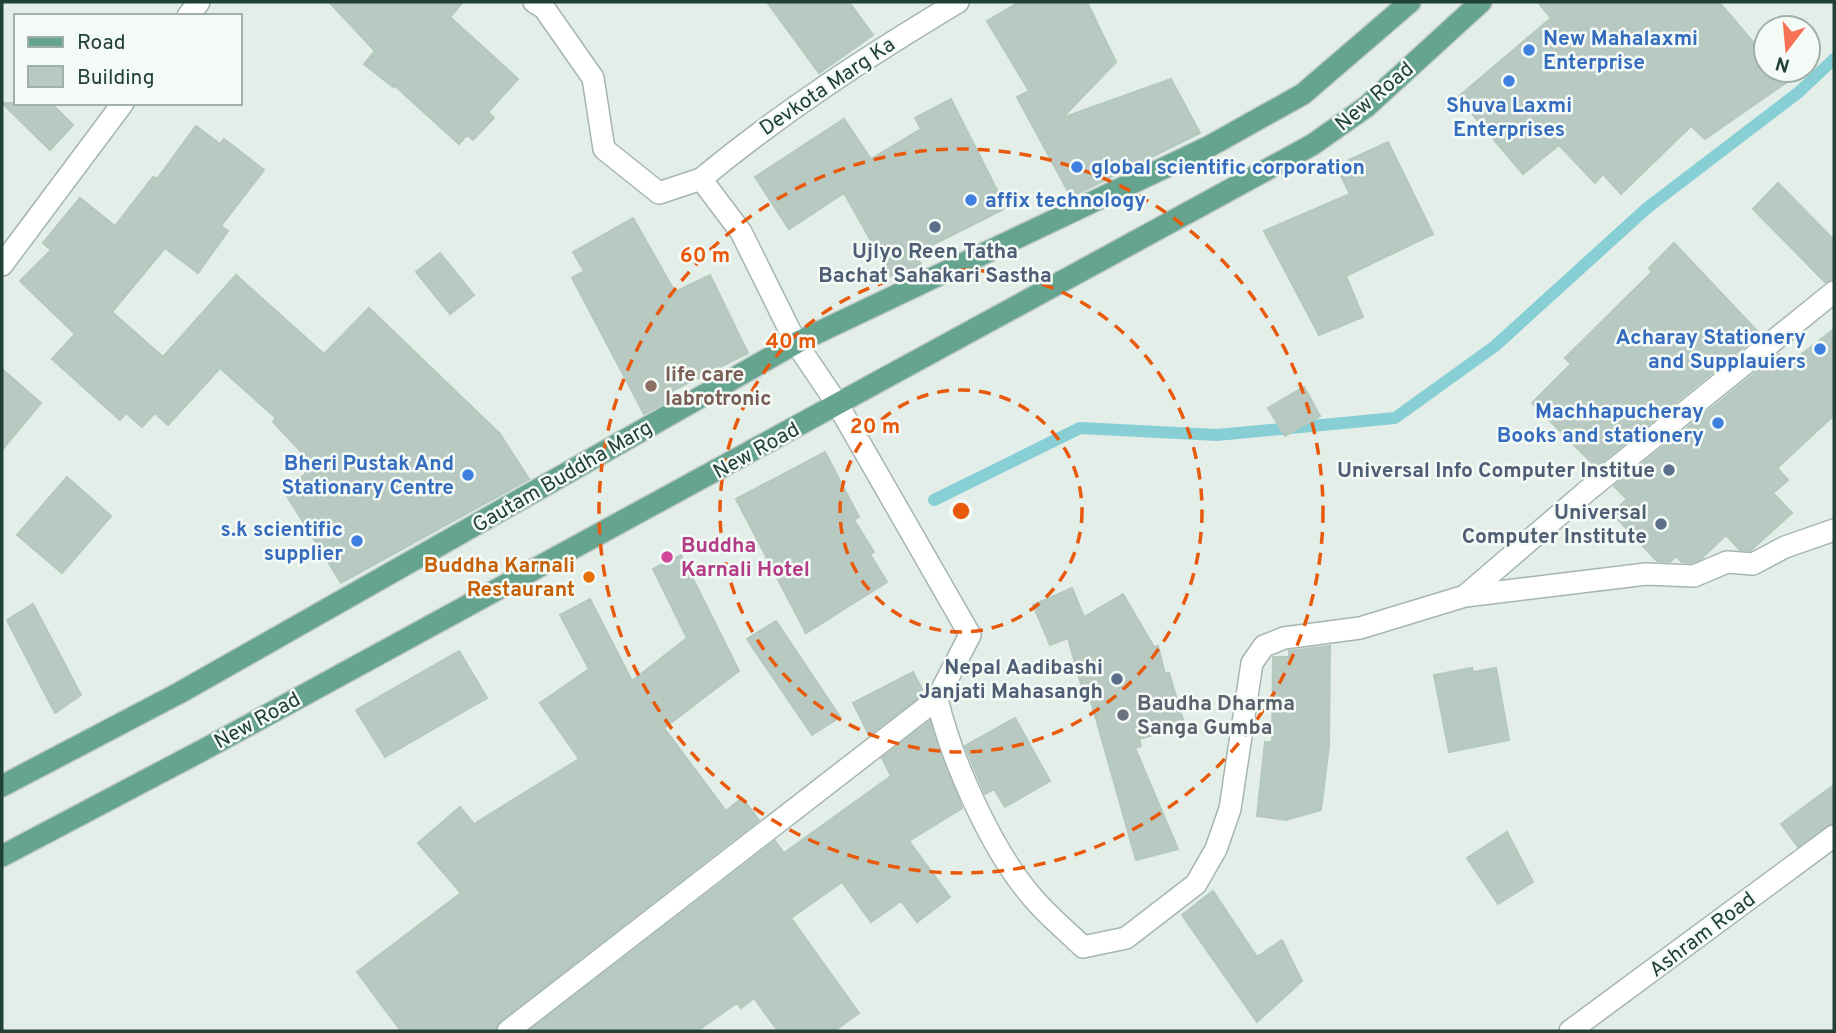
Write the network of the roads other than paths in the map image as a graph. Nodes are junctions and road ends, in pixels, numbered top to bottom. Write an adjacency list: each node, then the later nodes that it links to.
1 (958, 2): 6 (street, Devkota Marg Ka)
2 (1410, 2): 9 (main road, Gautam Buddha Marg)
3 (1481, 2): 10 (main road, New Road)
4 (543, 4): 6 (street, Devkota Marg Ka)
5 (122, 105): 7 (street)
6 (701, 179): 9 (street)
7 (2, 265)
8 (1834, 292): 12 (street)
9 (796, 343): 10 (street); 14 (main road, Gautam Buddha Marg)
10 (838, 405): 13 (street); 16 (main road, New Road)
11 (1834, 530): 12 (street)
12 (1465, 596): 13 (street)
13 (937, 699): 17 (street)
14 (2, 786)
15 (1834, 836): 18 (street, Ashram Road)
16 (2, 856)
17 (508, 1031)
18 (1570, 1031)

